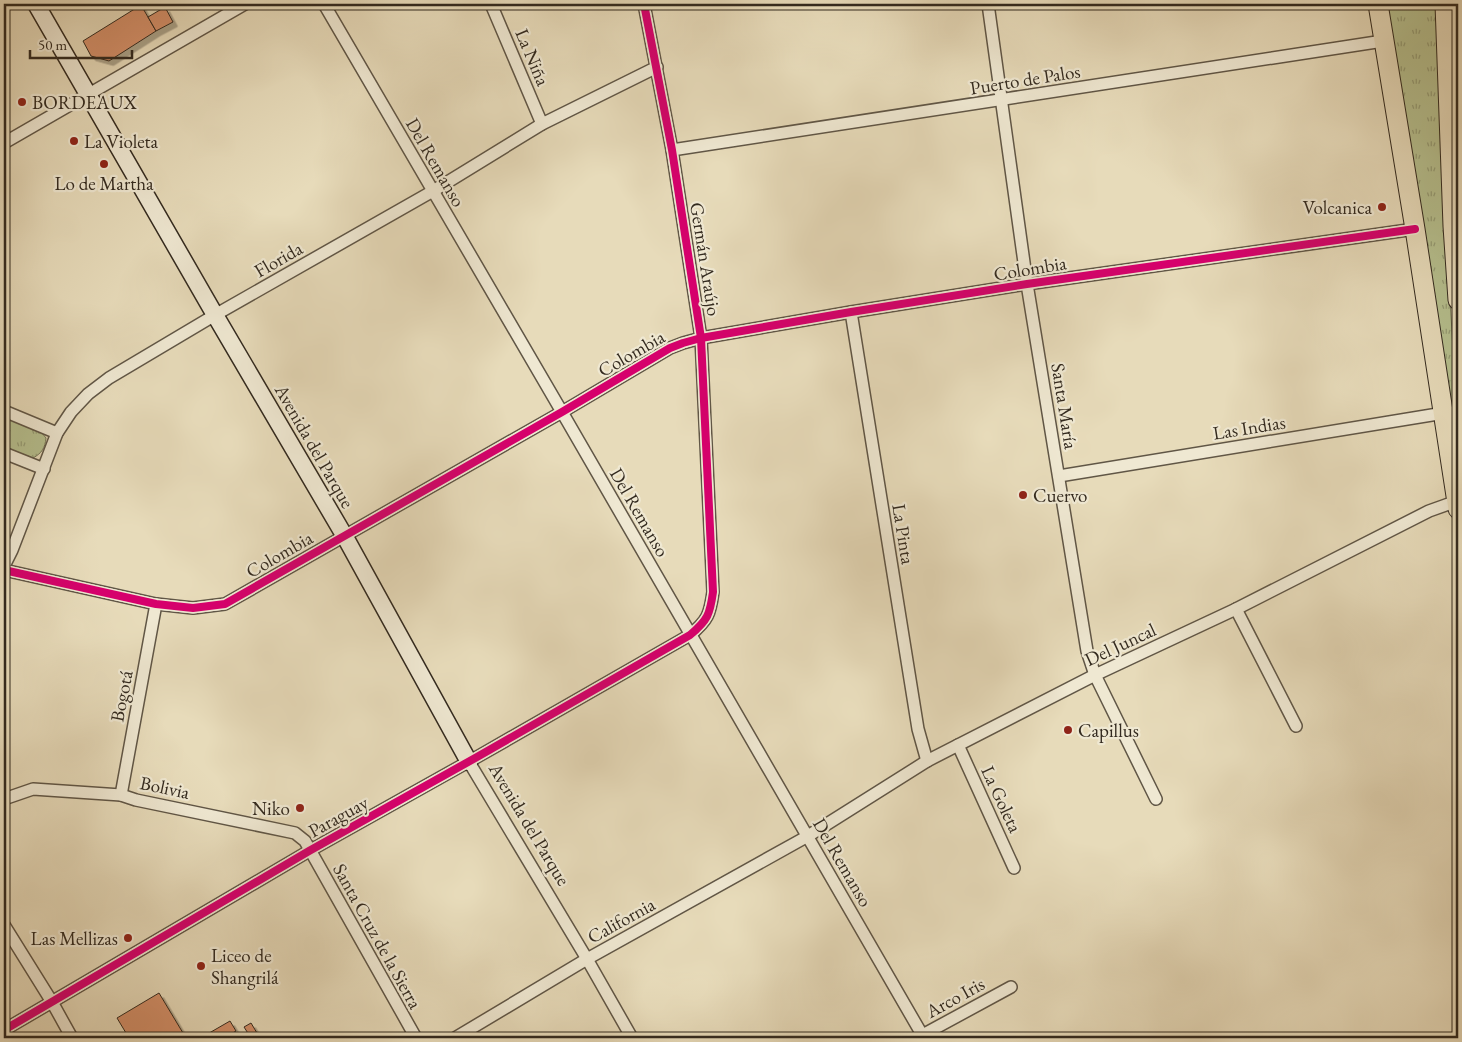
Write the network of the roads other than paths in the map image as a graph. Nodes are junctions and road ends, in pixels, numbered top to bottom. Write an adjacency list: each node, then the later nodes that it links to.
1 (36, 4): 11 (street, Avenida del Parque)
2 (245, 4): 11 (street)
3 (324, 4): 16 (street, Del Remanso)
4 (492, 4): 13 (street, La Niña)
5 (644, 4): 10 (street, Germán Araújo)
6 (988, 4): 12 (street, Santa María)
7 (1378, 4): 9 (main road)
8 (1445, 4): 19 (main road)
9 (1383, 41): 12 (street, Puerto de Palos); 17 (main road)
10 (657, 67): 13 (street, Florida); 15 (street, Germán Araújo)
11 (88, 95): 14 (street); 21 (street, Avenida del Parque)
12 (1002, 100): 15 (street, Puerto de Palos); 18 (street, Santa María)
13 (542, 124): 16 (street, Florida)
14 (4, 143)
15 (672, 150): 22 (street, Germán Araújo)
16 (433, 191): 21 (street, Florida); 24 (street, Del Remanso)
17 (1415, 228): 18 (street, Colombia); 25 (main road)
18 (1028, 284): 20 (street, Colombia); 29 (street, Santa María)
19 (1458, 300)
20 (851, 312): 22 (street, Colombia); 40 (street, La Pinta)
21 (215, 315): 26 (street, Florida); 31 (street, Avenida del Parque)
22 (701, 338): 24 (street, Colombia); 36 (street, Germán Araújo)
23 (4, 410): 26 (street)
24 (562, 412): 31 (street, Colombia); 36 (street, Del Remanso)
25 (1444, 413): 29 (street, Las Indias); 30 (main road)
26 (57, 433): 28 (street, Florida)
27 (4, 453): 28 (street)
28 (44, 469): 32 (street, Florida)
29 (1059, 476): 37 (street, Santa María)
30 (1458, 505): 35 (street, Del Juncal)
31 (344, 535): 34 (street, Colombia); 41 (street, Avenida del Parque)
32 (4, 566)
33 (4, 570): 34 (street, Colombia)
34 (156, 604): 42 (street, Bogotá)
35 (1236, 609): 37 (street, Del Juncal); 38 (street)
36 (690, 635): 41 (street, Paraguay); 45 (street, Del Remanso)
37 (1095, 675): 39 (street, Del Juncal); 44 (street, Santa María)
38 (1296, 726)
39 (958, 745): 40 (street, Del Juncal); 47 (street, La Goleta)
40 (927, 761): 45 (street, Del Juncal)
41 (470, 762): 46 (street, Paraguay); 49 (street, Avenida del Parque)
42 (121, 795): 43 (street, Bolivia); 46 (street, Bolivia)
43 (4, 799)
44 (1156, 799)
45 (808, 836): 49 (street, California); 53 (street, Del Remanso)
46 (310, 851): 51 (street, Paraguay); 55 (street, Santa Cruz de la Sierra)
47 (1014, 868)
48 (4, 925): 51 (street)
49 (587, 959): 56 (street, California); 57 (street, Avenida del Parque)
50 (1010, 986): 53 (street, Arco Iris)
51 (52, 1002): 52 (street, Paraguay); 54 (street)
52 (4, 1030)
53 (921, 1037)
54 (72, 1038)
55 (416, 1038)
56 (455, 1038)
57 (632, 1038)

